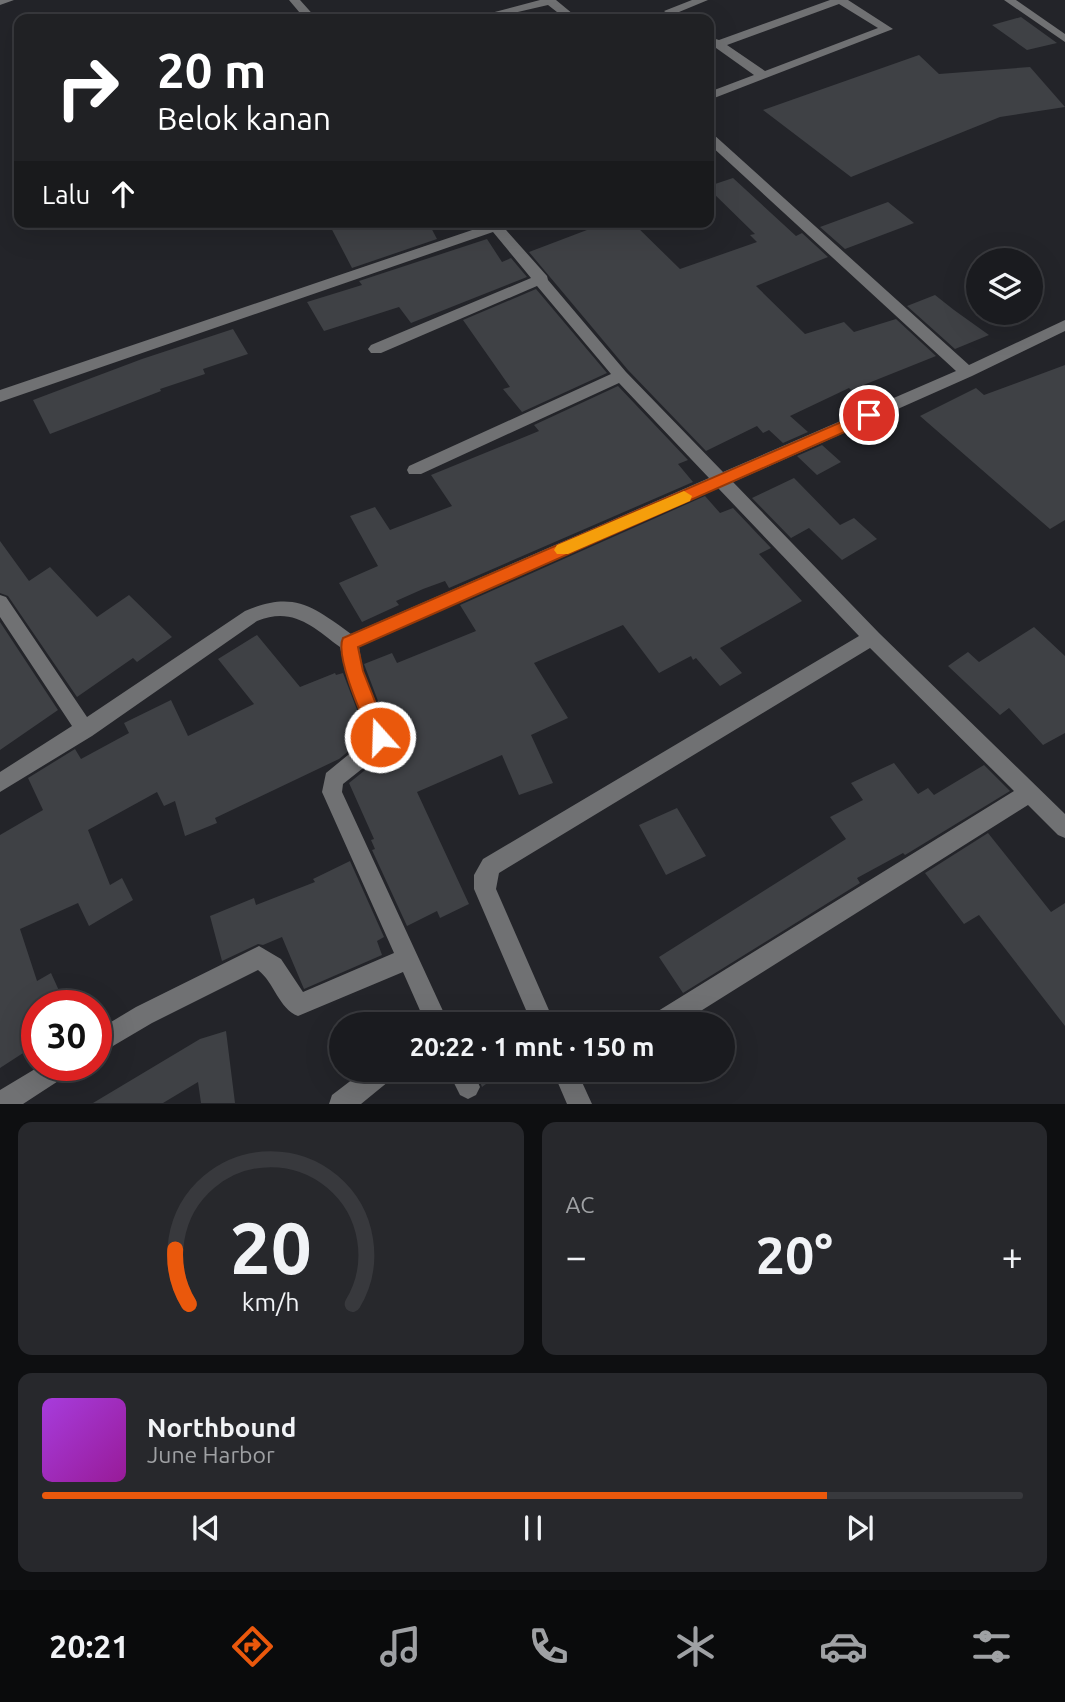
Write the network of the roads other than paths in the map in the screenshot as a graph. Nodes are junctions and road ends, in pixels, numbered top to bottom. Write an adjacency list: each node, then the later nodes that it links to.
1 (9, 0): 6 (street)
2 (294, 0): 7 (street)
3 (550, 0): 8 (street); 9 (street)
4 (703, 0): 10 (street)
5 (1009, 0): 11 (street)
6 (0, 2)
7 (307, 14)
8 (494, 14)
9 (567, 14)
10 (674, 14)
11 (1065, 39)
12 (714, 41): 14 (street)
13 (714, 42): 14 (street)
14 (764, 76): 15 (street)
15 (714, 94)
16 (714, 142): 22 (street)
17 (482, 228): 24 (street)
18 (497, 228): 19 (street)
19 (542, 279): 21 (street); 23 (street)
20 (1065, 325): 22 (street)
21 (376, 349)
22 (967, 372): 26 (street)
23 (621, 376): 25 (street); 26 (street)
24 (0, 396)
25 (415, 470)
26 (721, 481): 28 (street); 29 (street)
27 (0, 602): 30 (street)
28 (872, 638): 32 (street); 36 (street)
29 (349, 643): 30 (street); 34 (street)
30 (85, 730): 31 (street)
31 (0, 783)
32 (1029, 793): 33 (street); 37 (street)
33 (1065, 828)
34 (408, 958): 35 (street); 38 (street)
35 (433, 1012)
36 (539, 1012)
37 (677, 1012)
38 (112, 1034)
39 (37, 1081): 42 (street)
40 (369, 1082): 43 (street)
41 (575, 1082): 44 (street)
42 (0, 1104)
43 (341, 1104)
44 (580, 1104)

